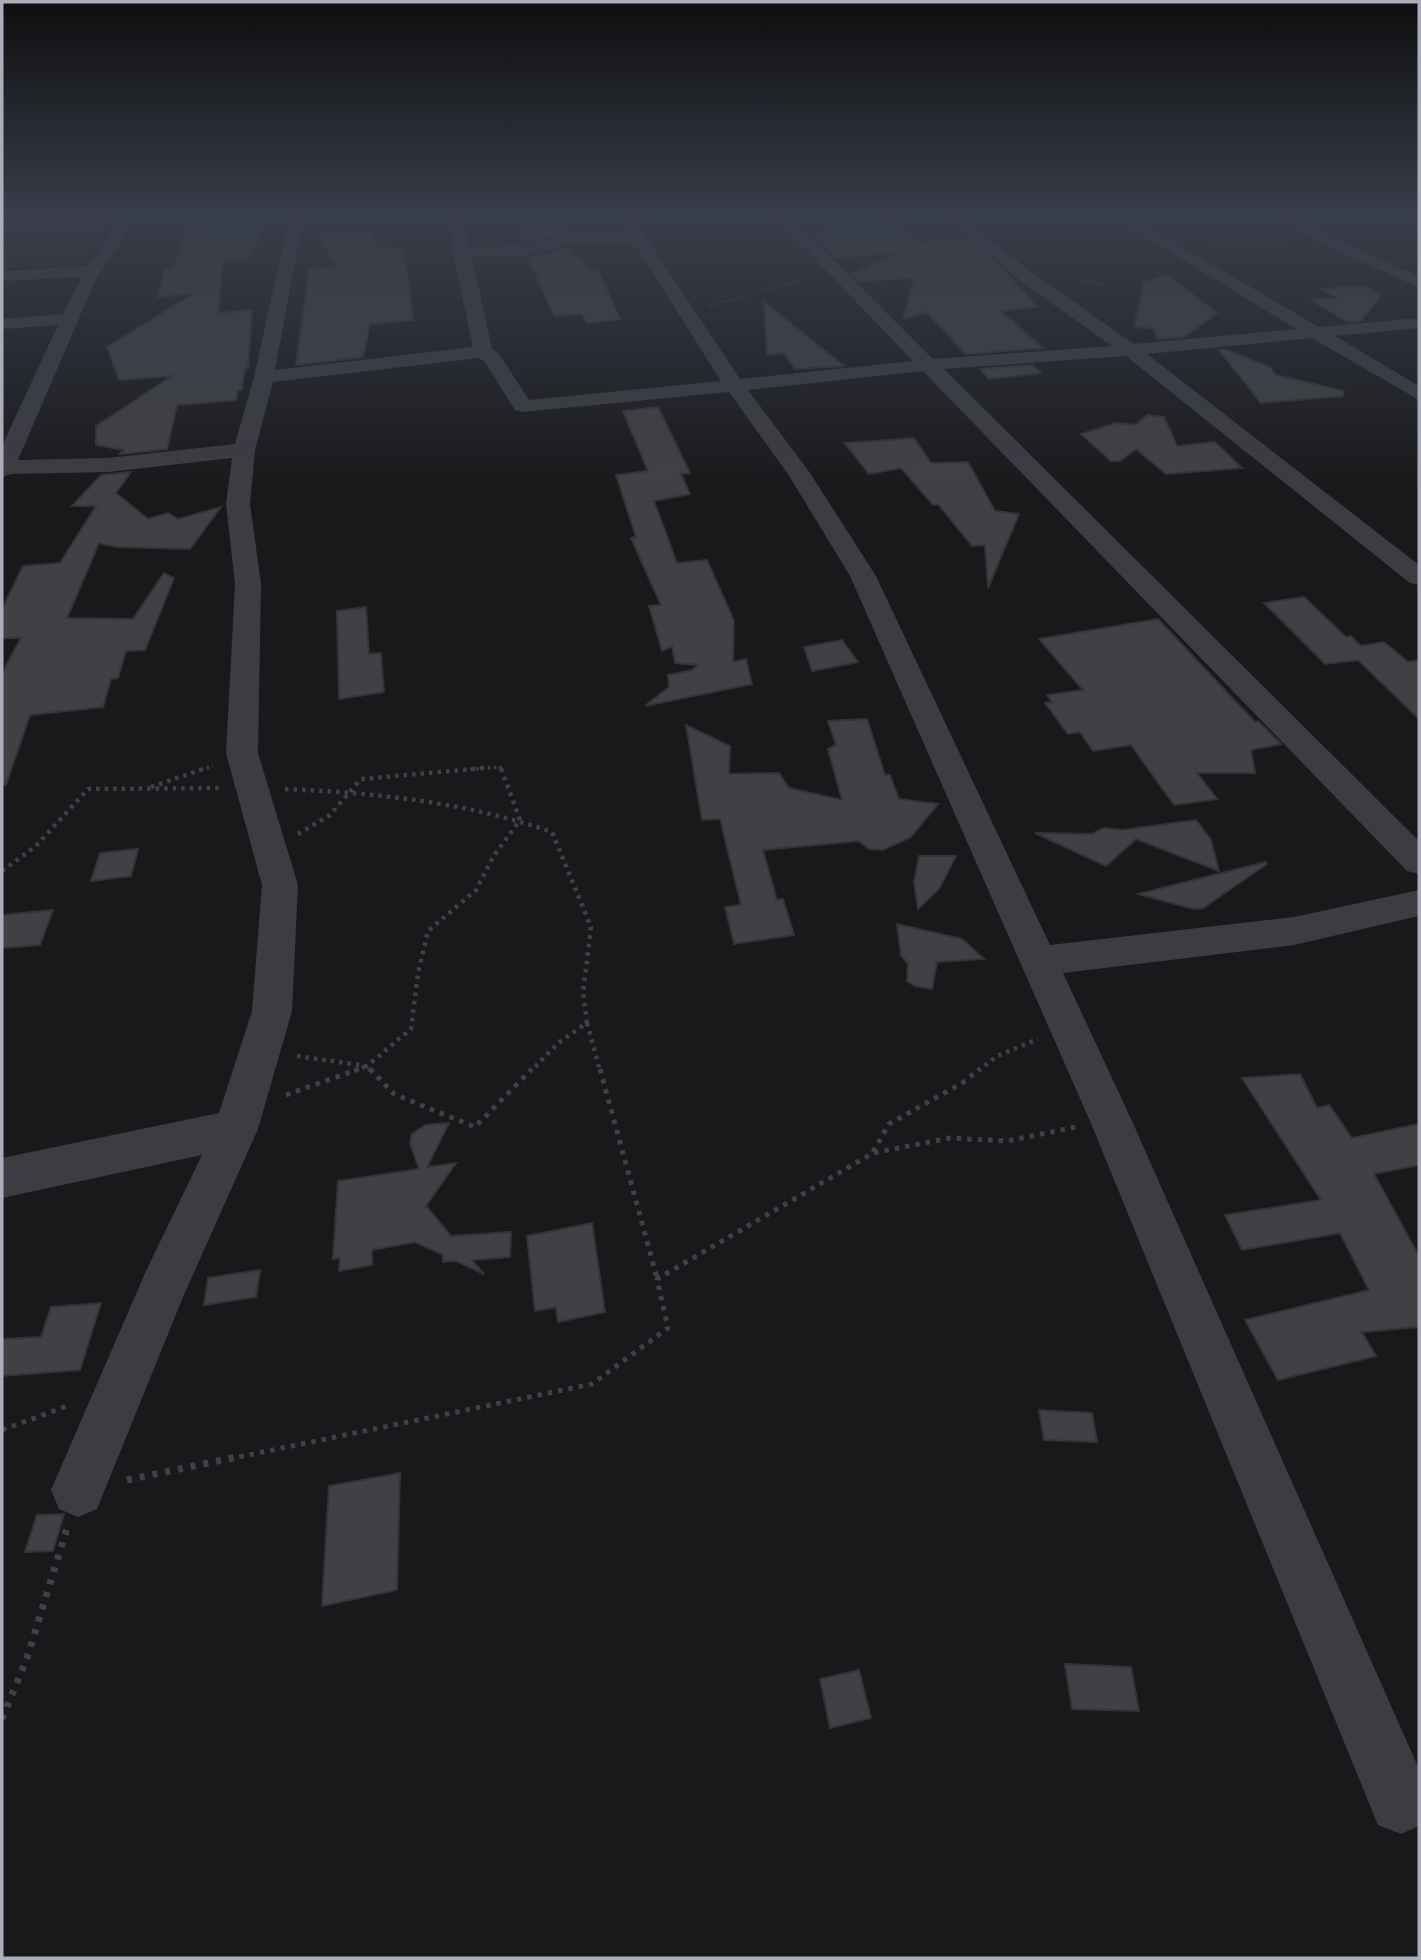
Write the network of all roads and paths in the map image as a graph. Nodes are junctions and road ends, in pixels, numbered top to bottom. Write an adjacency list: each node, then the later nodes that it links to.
1 (73, 309): 9 (street)
2 (278, 309): 16 (street)
3 (474, 309): 14 (street)
4 (687, 309): 8 (path)
5 (875, 309): 15 (street)
6 (1072, 309): 13 (street)
7 (1276, 309): 12 (street)
8 (684, 310): 17 (street)
9 (68, 319): 11 (street); 20 (street)
10 (1419, 323): 12 (street)
11 (2, 324)
12 (1313, 332): 13 (street); 18 (street)
13 (1130, 351): 15 (street); 21 (street)
14 (483, 352): 16 (street); 17 (street)
15 (926, 365): 17 (street); 27 (street)
16 (264, 377): 19 (street)
17 (733, 384): 30 (street)
18 (1419, 394)
19 (244, 450): 20 (street); 22 (street)
20 (2, 468)
21 (1419, 577)
22 (248, 772): 23 (path); 23 (path); 24 (path); 26 (street)
23 (144, 789): 28 (path)
24 (351, 791): 25 (path); 25 (path); 26 (path)
25 (520, 820): 31 (path); 34 (path)
26 (270, 850): 33 (street)
27 (1419, 862)
28 (2, 871)
29 (1419, 903): 30 (street)
30 (1038, 961): 32 (street)
31 (587, 1023): 34 (path); 39 (path)
32 (1068, 1026): 36 (street); 37 (path)
33 (260, 1051): 34 (path); 35 (street)
34 (367, 1066): 35 (path)
35 (239, 1120): 38 (street); 40 (street)
36 (1111, 1121): 37 (path); 44 (street)
37 (873, 1153): 39 (path)
38 (2, 1178)
39 (657, 1279): 42 (path)
40 (122, 1386): 41 (path); 42 (street)
41 (2, 1430)
42 (78, 1490): 43 (path)
43 (2, 1719)
44 (1401, 1802)

